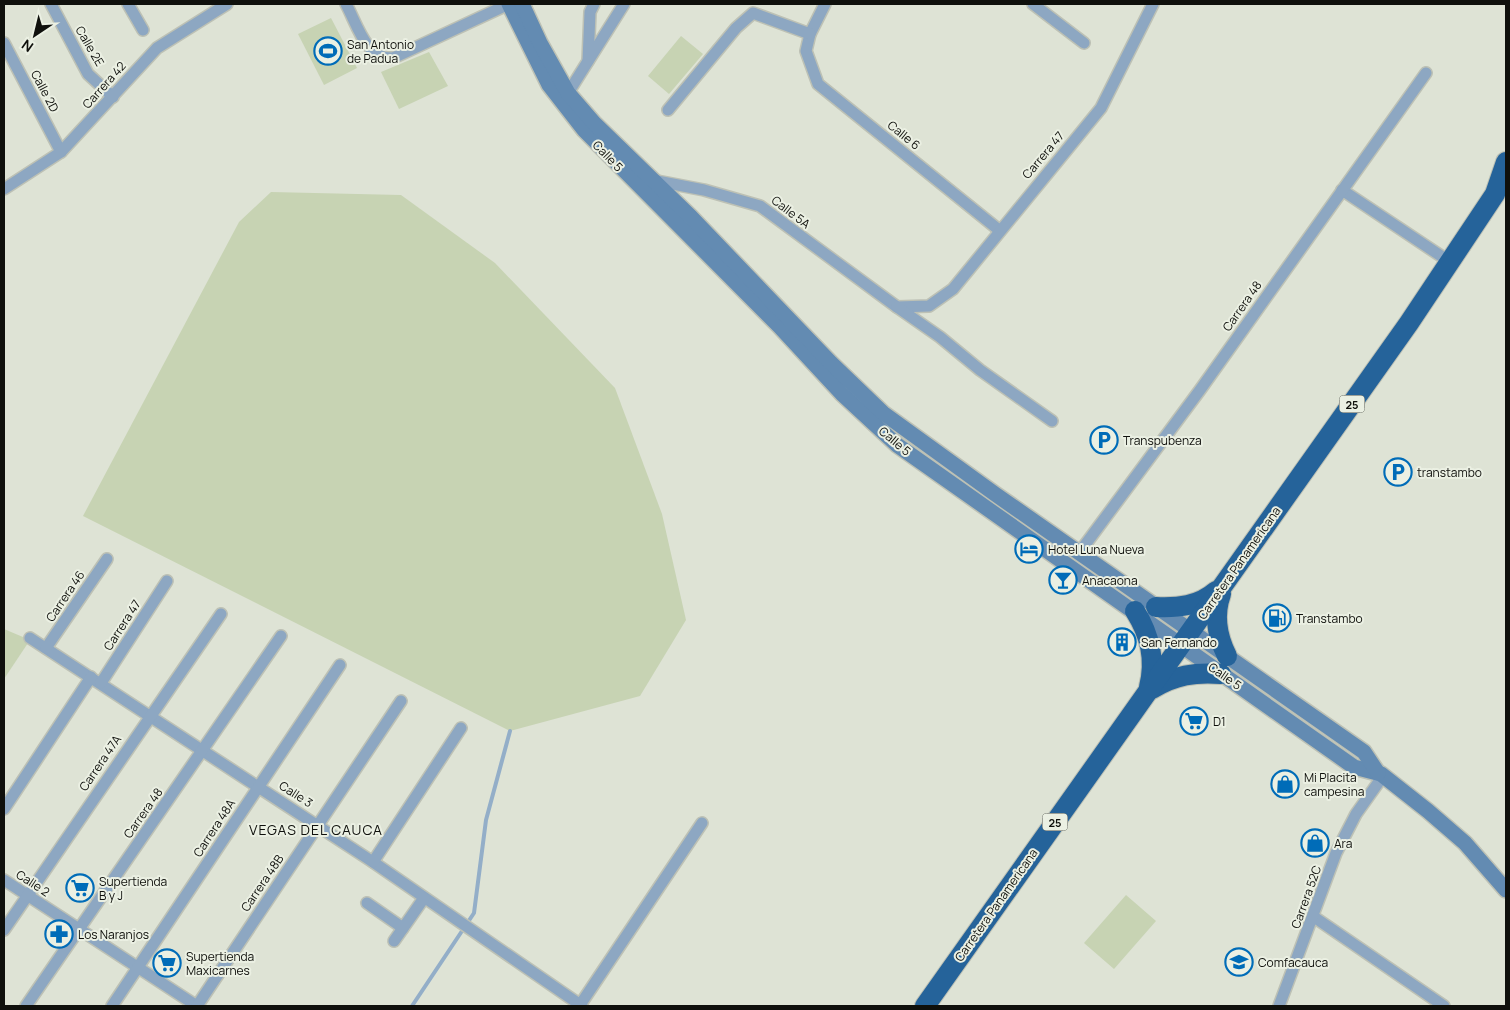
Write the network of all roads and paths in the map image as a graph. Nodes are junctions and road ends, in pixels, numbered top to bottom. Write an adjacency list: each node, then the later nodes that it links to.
1 (51, 4): 19 (street, Calle 2E)
2 (128, 4): 12 (street)
3 (227, 4): 19 (street, Carrera 42)
4 (347, 4): 5 (street)
5 (509, 4): 35 (main road, Calle 5)
6 (522, 4): 18 (main road, Calle 5)
7 (594, 4): 16 (street)
8 (624, 4): 16 (street)
9 (825, 4): 13 (street)
10 (1033, 4): 14 (street)
11 (1153, 4): 26 (street, Carrera 47)
12 (143, 30)
13 (810, 34): 20 (street); 26 (street, Calle 6)
14 (1084, 43)
15 (4, 44): 21 (street, Calle 2D)
16 (588, 62): 18 (street)
17 (1426, 73): 25 (street, Carrera 48)
18 (568, 93): 23 (main road, Calle 5)
19 (113, 97): 21 (street, Carrera 42)
20 (668, 110)
21 (62, 152): 24 (street, Carrera 42)
22 (1506, 162): 27 (highway, Carretera Panamericana / 25)
23 (651, 180): 28 (street, Calle 5A); 30 (main road, Calle 5)
24 (4, 189)
25 (1342, 190): 27 (street); 30 (street, Carrera 48)
26 (999, 230): 28 (street, Carrera 47)
27 (1450, 262): 33 (highway, Carretera Panamericana / 25)
28 (897, 306): 29 (street, Calle 5A)
29 (1052, 421)
30 (1079, 553): 34 (main road, Calle 5)
31 (107, 559): 40 (street, Carrera 46)
32 (167, 581): 43 (street, Carrera 47)
33 (1224, 585): 34 (highway); 39 (highway, Carretera Panamericana / 25); 42 (highway)
34 (1156, 607): 39 (main road, Calle 5)
35 (1135, 611): 39 (main road, Calle 5); 44 (highway)
36 (221, 614): 46 (street, Carrera 47A)
37 (281, 636): 48 (street, Carrera 48)
38 (30, 638): 40 (street, Calle 3)
39 (1186, 638): 42 (main road, Calle 5); 44 (highway, Carretera Panamericana / 25)
40 (46, 648): 43 (street, Calle 3)
41 (340, 665): 50 (street, Carrera 48A)
42 (1224, 665): 44 (highway); 49 (main road, Calle 5)
43 (96, 680): 46 (street, Calle 3); 51 (street)
44 (1148, 691): 70 (highway, Carretera Panamericana / 25)
45 (402, 701): 53 (street, Carrera 48B)
46 (149, 716): 48 (street, Calle 3); 57 (street, Carrera 47A)
47 (461, 728): 54 (street)
48 (203, 752): 50 (street, Calle 3); 62 (street, Carrera 48)
49 (1381, 774): 56 (main road, Calle 5); 60 (street, Carrera 52C)
50 (258, 786): 53 (street, Calle 3); 65 (street, Carrera 48A)
51 (4, 809)
52 (702, 823): 69 (street)
53 (317, 825): 54 (street, Calle 3); 68 (street, Carrera 48B)
54 (373, 862): 58 (street, Calle 3)
55 (4, 880): 57 (street, Calle 2)
56 (1506, 890)
57 (27, 896): 62 (street, Calle 2); 63 (street, Carrera 47A)
58 (424, 898): 61 (street); 69 (street, Calle 3)
59 (367, 902): 61 (street)
60 (1314, 917): 71 (street, Carrera 52C); 72 (street)
61 (403, 928): 64 (street)
62 (78, 929): 65 (street, Calle 2); 66 (street, Carrera 48)
63 (4, 930)
64 (394, 942)
65 (138, 968): 67 (street, Carrera 48A); 68 (street, Calle 2)
66 (26, 1006)
67 (112, 1006)
68 (197, 1006)
69 (581, 1006)
70 (925, 1006)
71 (1278, 1006)
72 (1444, 1006)

